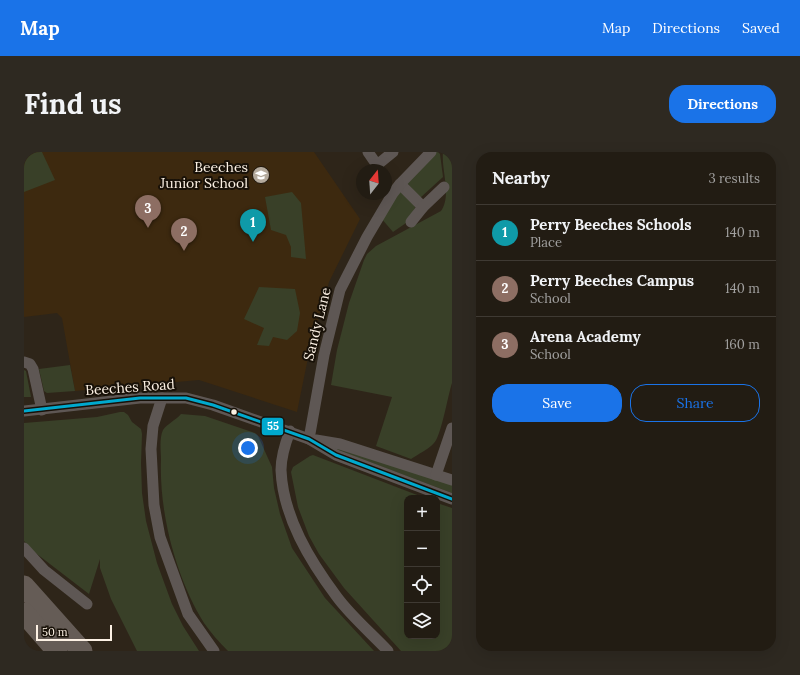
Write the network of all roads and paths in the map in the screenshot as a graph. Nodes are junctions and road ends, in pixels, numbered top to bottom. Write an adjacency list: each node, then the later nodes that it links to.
1 (368, 152): 2 (street)
2 (393, 152)
3 (431, 152): 4 (street, Sandy Lane)
4 (400, 184): 6 (street); 14 (street, Sandy Lane)
5 (444, 187): 6 (street)
6 (423, 207): 7 (street)
7 (411, 222)
8 (24, 362): 10 (street)
9 (162, 398): 10 (street, Beeches Road); 13 (street, Beeches Road); 24 (street)
10 (42, 410): 11 (street, Beeches Road)
11 (24, 411)
12 (452, 428): 15 (street)
13 (290, 432): 14 (street, Beeches Road); 25 (street)
14 (310, 439): 15 (street, Beeches Road); 17 (street, Beeches Road)
15 (436, 475): 16 (street, Beeches Road)
16 (452, 480)
17 (452, 499)
18 (24, 548): 20 (street)
19 (24, 586): 23 (highway)
20 (87, 604)
21 (24, 613): 22 (highway)
22 (57, 651)
23 (82, 651)
24 (214, 651)
25 (388, 651)

